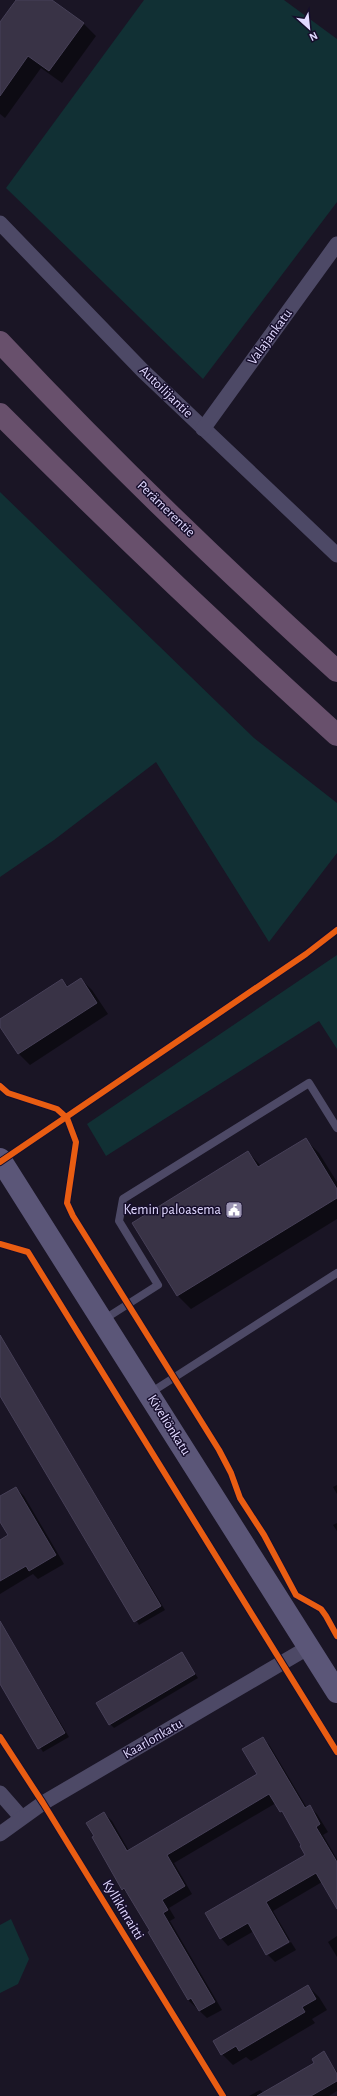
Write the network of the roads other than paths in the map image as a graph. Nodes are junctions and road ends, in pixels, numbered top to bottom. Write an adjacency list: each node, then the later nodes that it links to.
1 (0, 223): 5 (street, Autoilijantie)
2 (337, 244): 5 (street, Valajankatu)
3 (0, 342): 7 (highway, Perämerentie)
4 (0, 414): 8 (highway)
5 (203, 429): 6 (street, Autoilijantie)
6 (337, 555)
7 (337, 671)
8 (337, 736)
9 (337, 1128): 12 (lane)
10 (0, 1159): 12 (main road, Kiveliönkatu)
11 (337, 1273): 13 (lane)
12 (102, 1321): 13 (main road, Kiveliönkatu)
13 (149, 1394): 14 (main road, Kiveliönkatu)
14 (309, 1647): 15 (main road, Kiveliönkatu); 17 (street, Kaarlonkatu)
15 (337, 1692)
16 (0, 1793): 17 (street)
17 (21, 1817): 18 (street, Kaarlonkatu)
18 (0, 1834)

